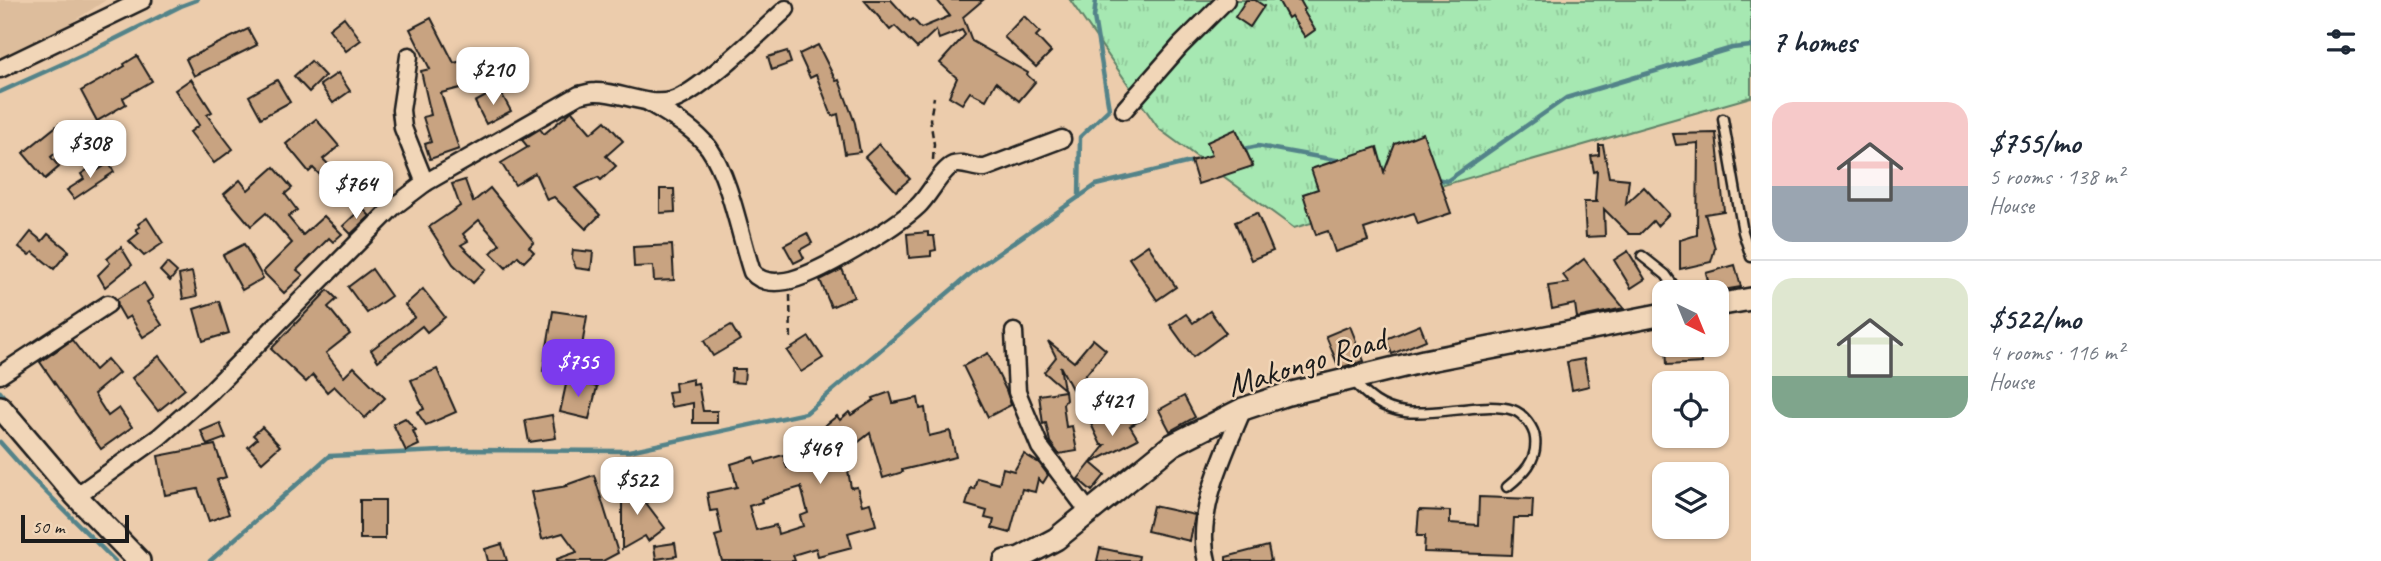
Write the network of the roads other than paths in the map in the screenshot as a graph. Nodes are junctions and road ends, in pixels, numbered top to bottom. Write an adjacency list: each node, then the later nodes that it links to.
1 (143, 0): 3 (street)
2 (1226, 0): 8 (street)
3 (115, 7): 6 (street)
4 (786, 9): 7 (street)
5 (409, 57): 11 (street)
6 (0, 69)
7 (648, 102): 10 (street); 11 (street)
8 (1124, 110)
9 (1723, 119): 13 (lane)
10 (1062, 139)
11 (425, 183): 25 (street)
12 (1642, 256): 14 (lane)
13 (1751, 257)
14 (1670, 280)
15 (1751, 299): 16 (street)
16 (1729, 303)
17 (108, 304): 20 (street)
18 (1652, 316): 21 (street, Makongo Road)
19 (1014, 332): 26 (street)
20 (0, 375)
21 (1350, 378): 23 (street, Makongo Road); 24 (lane)
22 (0, 407): 25 (street)
23 (1243, 409): 26 (street, Makongo Road); 29 (street)
24 (1507, 487)
25 (76, 496): 27 (street)
26 (1089, 512): 28 (street, Makongo Road)
27 (139, 561)
28 (1005, 561)
29 (1206, 561)

